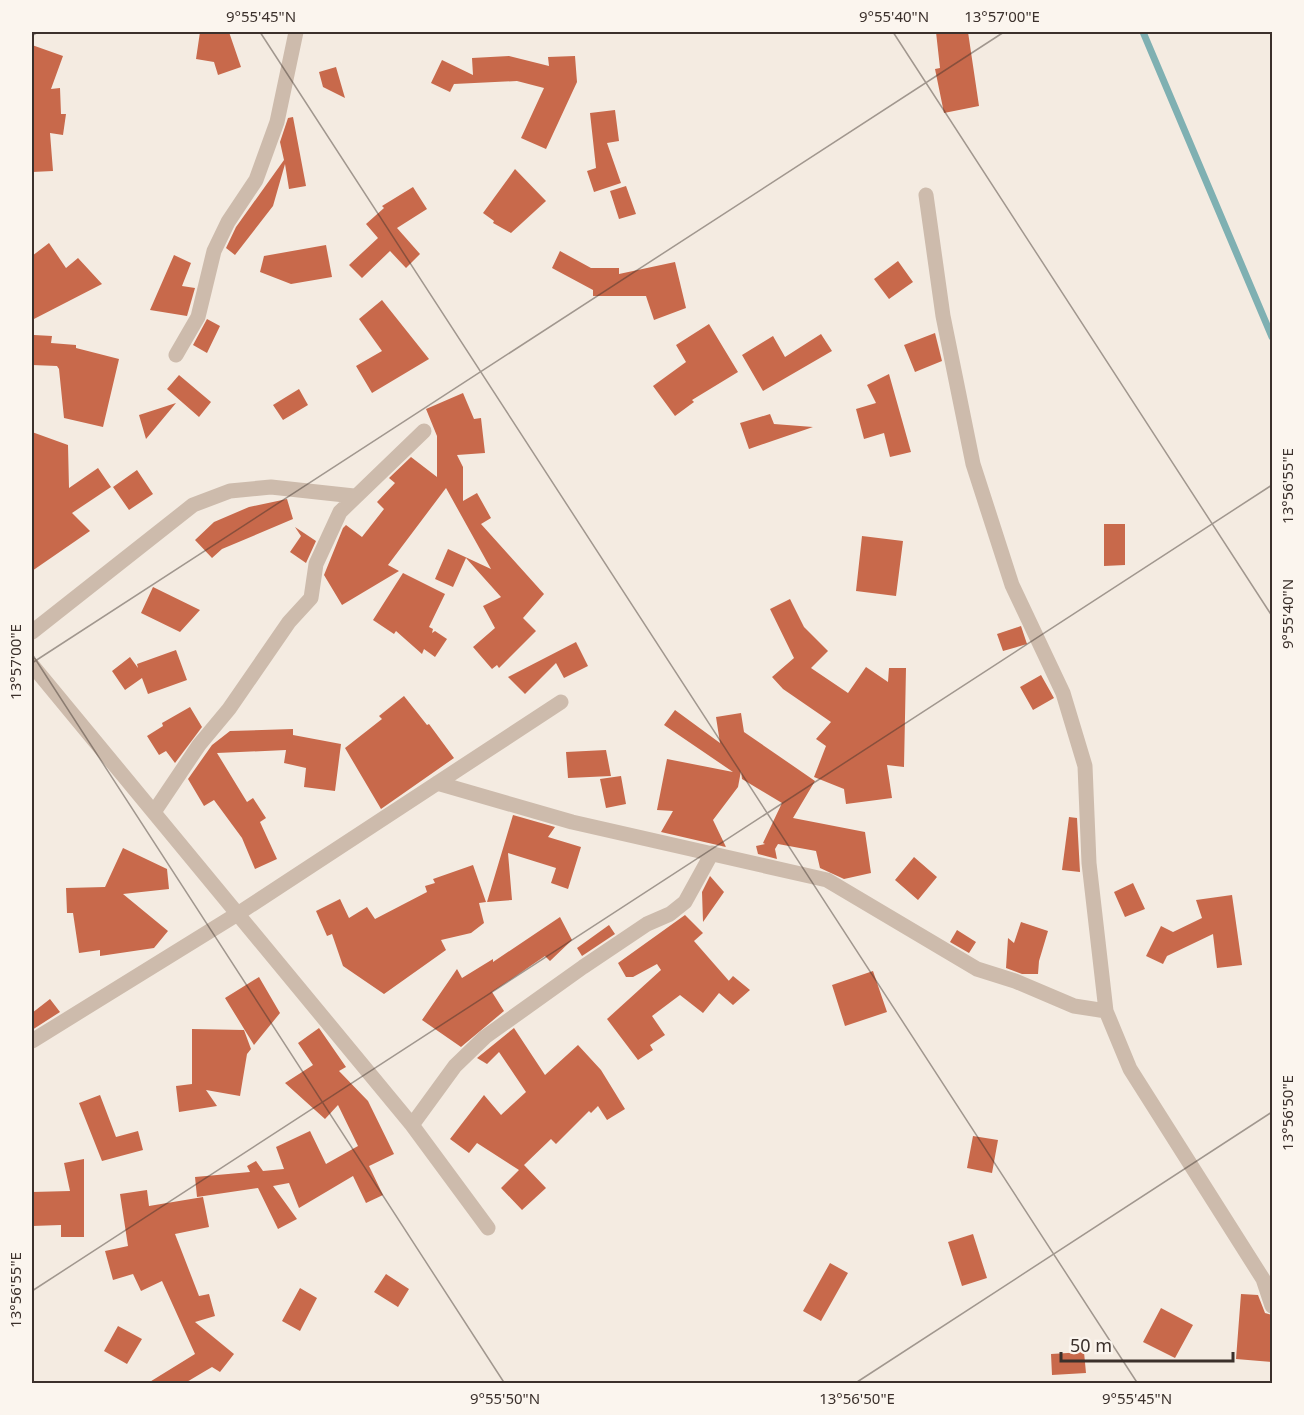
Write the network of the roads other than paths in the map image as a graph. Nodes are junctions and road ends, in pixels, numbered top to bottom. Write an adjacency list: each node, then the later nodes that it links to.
1 (296, 32): 3 (street)
2 (926, 195): 13 (street)
3 (176, 355)
4 (424, 431): 5 (street)
5 (354, 496): 6 (street); 10 (street)
6 (32, 632)
7 (32, 664): 10 (street)
8 (561, 702): 9 (street)
9 (437, 783): 11 (street); 12 (street)
10 (154, 812): 12 (street)
11 (712, 853): 13 (street); 15 (street)
12 (239, 914): 14 (street); 15 (street)
13 (1106, 1011): 17 (street)
14 (32, 1041)
15 (412, 1125): 16 (street)
16 (488, 1228)
17 (1272, 1306)

